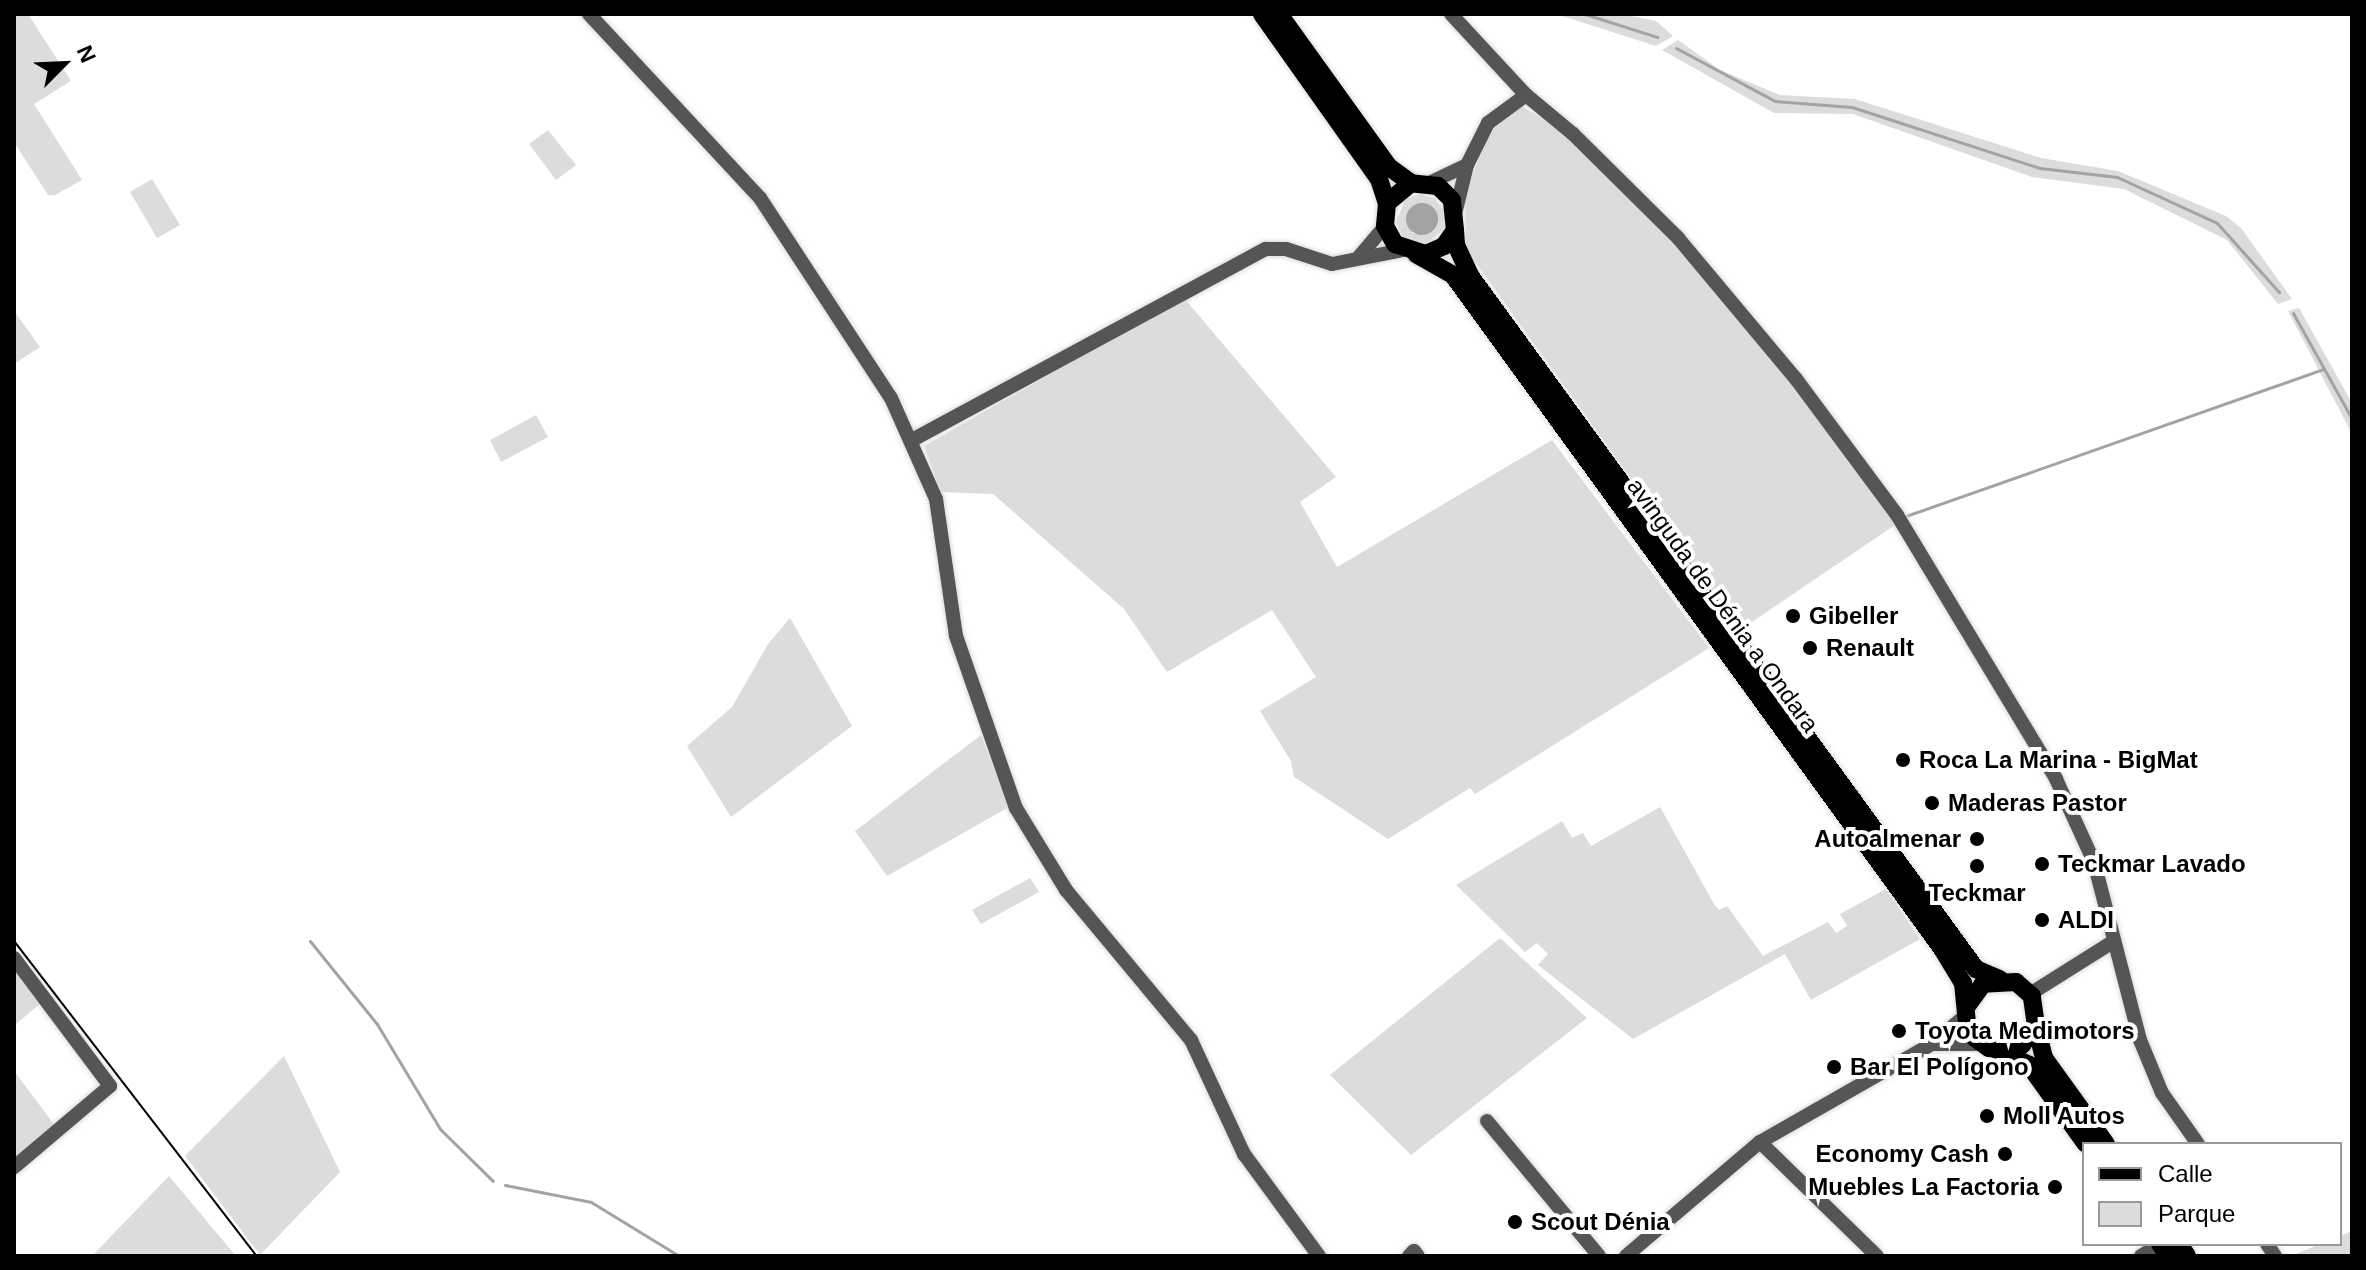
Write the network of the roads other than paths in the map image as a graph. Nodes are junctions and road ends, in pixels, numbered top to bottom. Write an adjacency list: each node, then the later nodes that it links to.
1 (589, 14): 14 (street)
2 (1262, 14): 8 (main road)
3 (1279, 14): 7 (main road)
4 (1451, 14): 5 (street)
5 (1526, 95): 6 (street); 15 (street)
6 (1467, 165): 7 (street); 9 (street)
7 (1420, 183): 8 (main road); 9 (main road)
8 (1387, 203): 10 (main road)
9 (1456, 210): 11 (main road)
10 (1385, 226): 12 (main road); 13 (street)
11 (1455, 230): 12 (main road); 17 (main road, avinguda de Dénia a Ondara)
12 (1410, 252): 13 (street); 19 (main road, avinguda de Dénia a Ondara)
13 (1351, 264): 14 (street)
14 (914, 439): 29 (street)
15 (2114, 941): 18 (street); 27 (street)
16 (14, 958): 28 (street)
17 (2000, 979): 18 (main road); 19 (main road)
18 (2030, 994): 20 (main road)
19 (1967, 1010): 21 (street); 22 (main road)
20 (2036, 1026): 22 (main road); 26 (main road)
21 (1932, 1044): 22 (street); 24 (street)
22 (1990, 1047): 25 (main road)
23 (1487, 1121): 32 (street)
24 (1760, 1142): 33 (street); 34 (street)
25 (2085, 1142)
26 (2105, 1142)
27 (2197, 1142)
28 (14, 1167)
29 (1319, 1256)
30 (1409, 1256): 31 (street)
31 (1418, 1256)
32 (1599, 1256)
33 (1626, 1256)
34 (1877, 1256)

